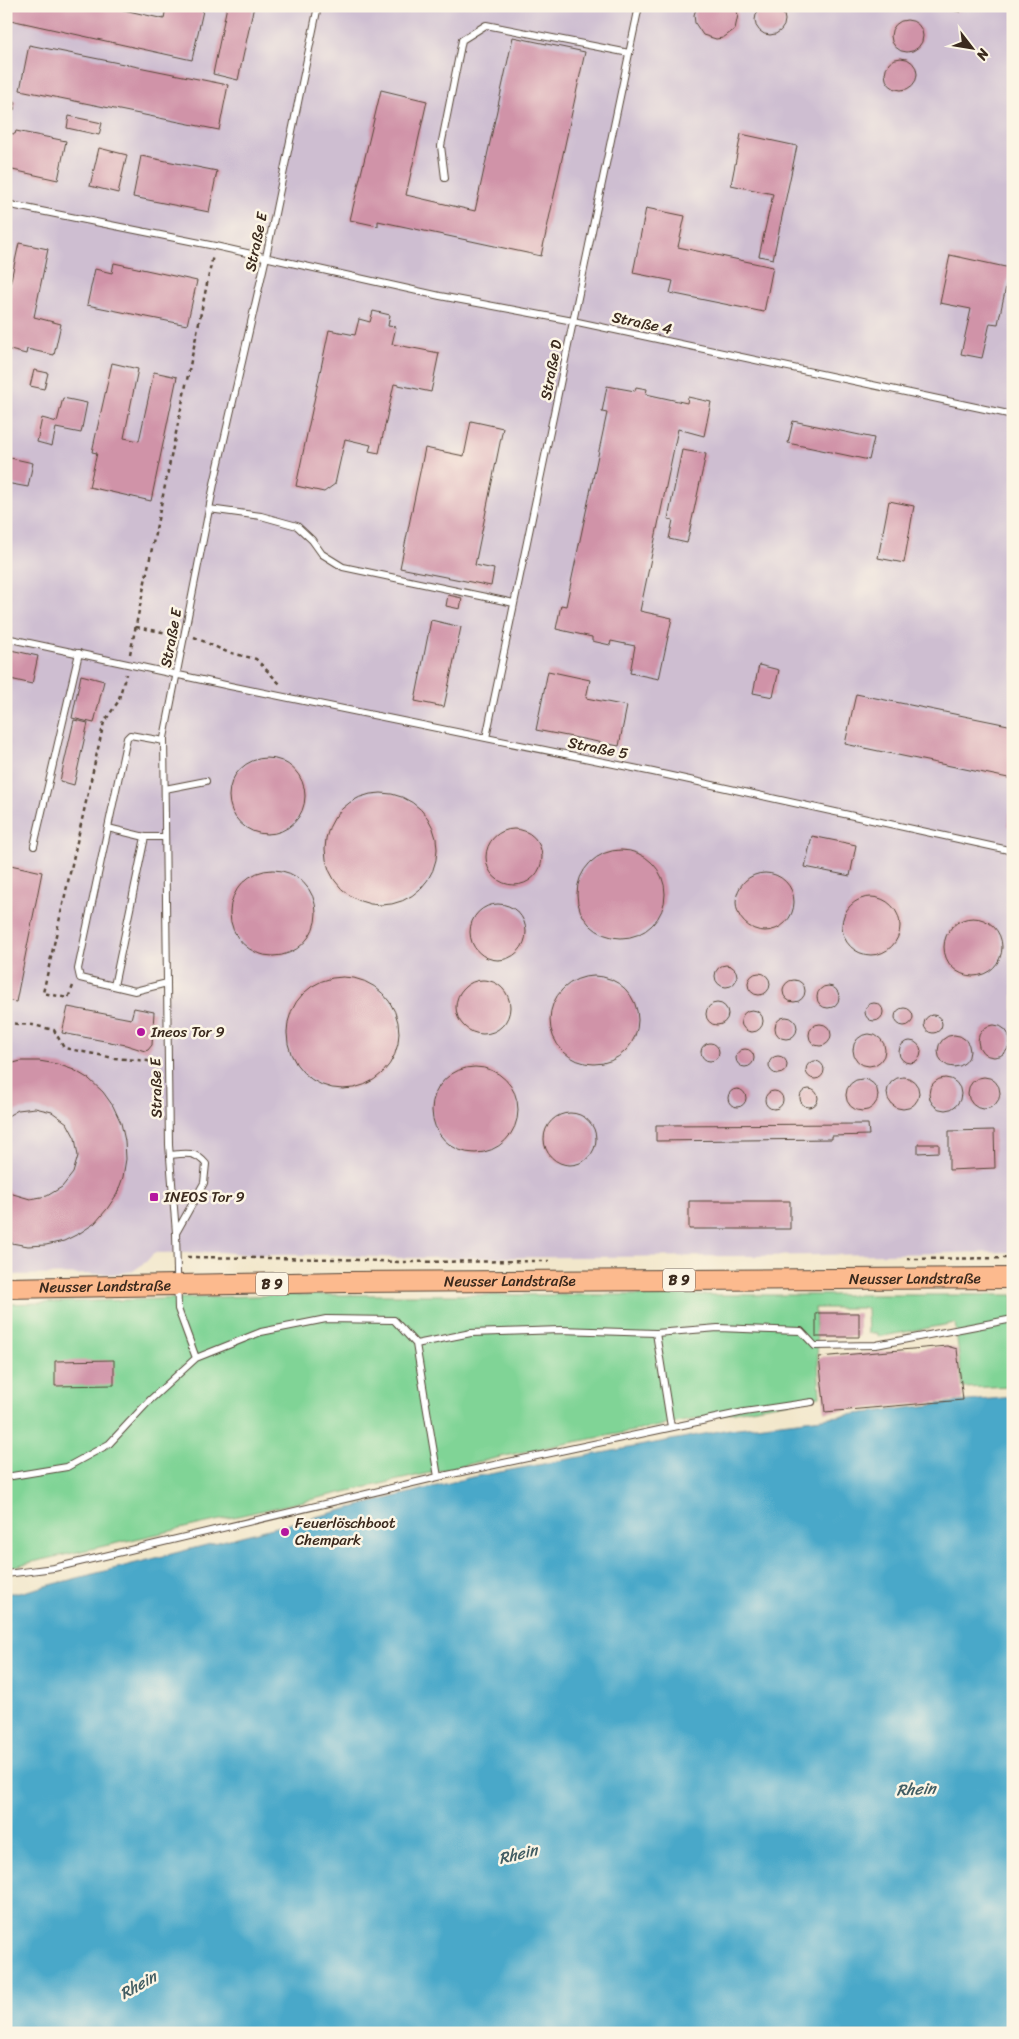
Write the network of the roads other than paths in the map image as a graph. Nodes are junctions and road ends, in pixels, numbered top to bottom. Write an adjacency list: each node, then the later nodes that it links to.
1 (318, 6): 6 (lane, Straße E)
2 (638, 6): 3 (lane, Straße D)
3 (629, 53): 4 (lane); 7 (lane, Straße D)
4 (445, 178)
5 (6, 204): 6 (lane, Straße 4)
6 (266, 257): 7 (lane, Straße 4); 9 (lane, Straße E)
7 (574, 321): 8 (lane, Straße 4); 10 (lane, Straße D)
8 (1013, 415)
9 (209, 509): 10 (lane); 13 (lane, Straße E)
10 (514, 604): 14 (lane, Straße D)
11 (6, 638): 12 (lane, Straße 5)
12 (79, 653): 13 (lane, Straße 5); 21 (lane)
13 (177, 674): 14 (lane, Straße 5); 15 (lane, Straße E)
14 (486, 738): 22 (lane, Straße 5)
15 (164, 741): 17 (lane, Straße E); 18 (lane)
16 (206, 781): 17 (lane)
17 (165, 789): 20 (lane, Straße E)
18 (108, 828): 19 (lane); 24 (lane)
19 (145, 837): 20 (lane); 24 (lane)
20 (165, 837): 23 (lane, Straße E)
21 (34, 846)
22 (1013, 851)
23 (166, 983): 24 (lane); 25 (lane, Straße E)
24 (114, 986)
25 (170, 1155): 26 (lane, Straße E); 26 (lane)
26 (176, 1233): 28 (lane, Straße E)
27 (1013, 1278): 28 (main road, Neusser Landstraße / B 9)
28 (177, 1286): 29 (main road, Neusser Landstraße / B 9); 33 (lane, Straße E)
29 (6, 1288)
30 (1013, 1319): 31 (lane)
31 (656, 1333): 32 (lane); 35 (lane)
32 (416, 1344): 33 (lane); 37 (lane)
33 (196, 1358): 36 (lane)
34 (812, 1402): 35 (lane)
35 (671, 1427): 37 (lane)
36 (6, 1477)
37 (438, 1477): 38 (lane)
38 (6, 1574)

